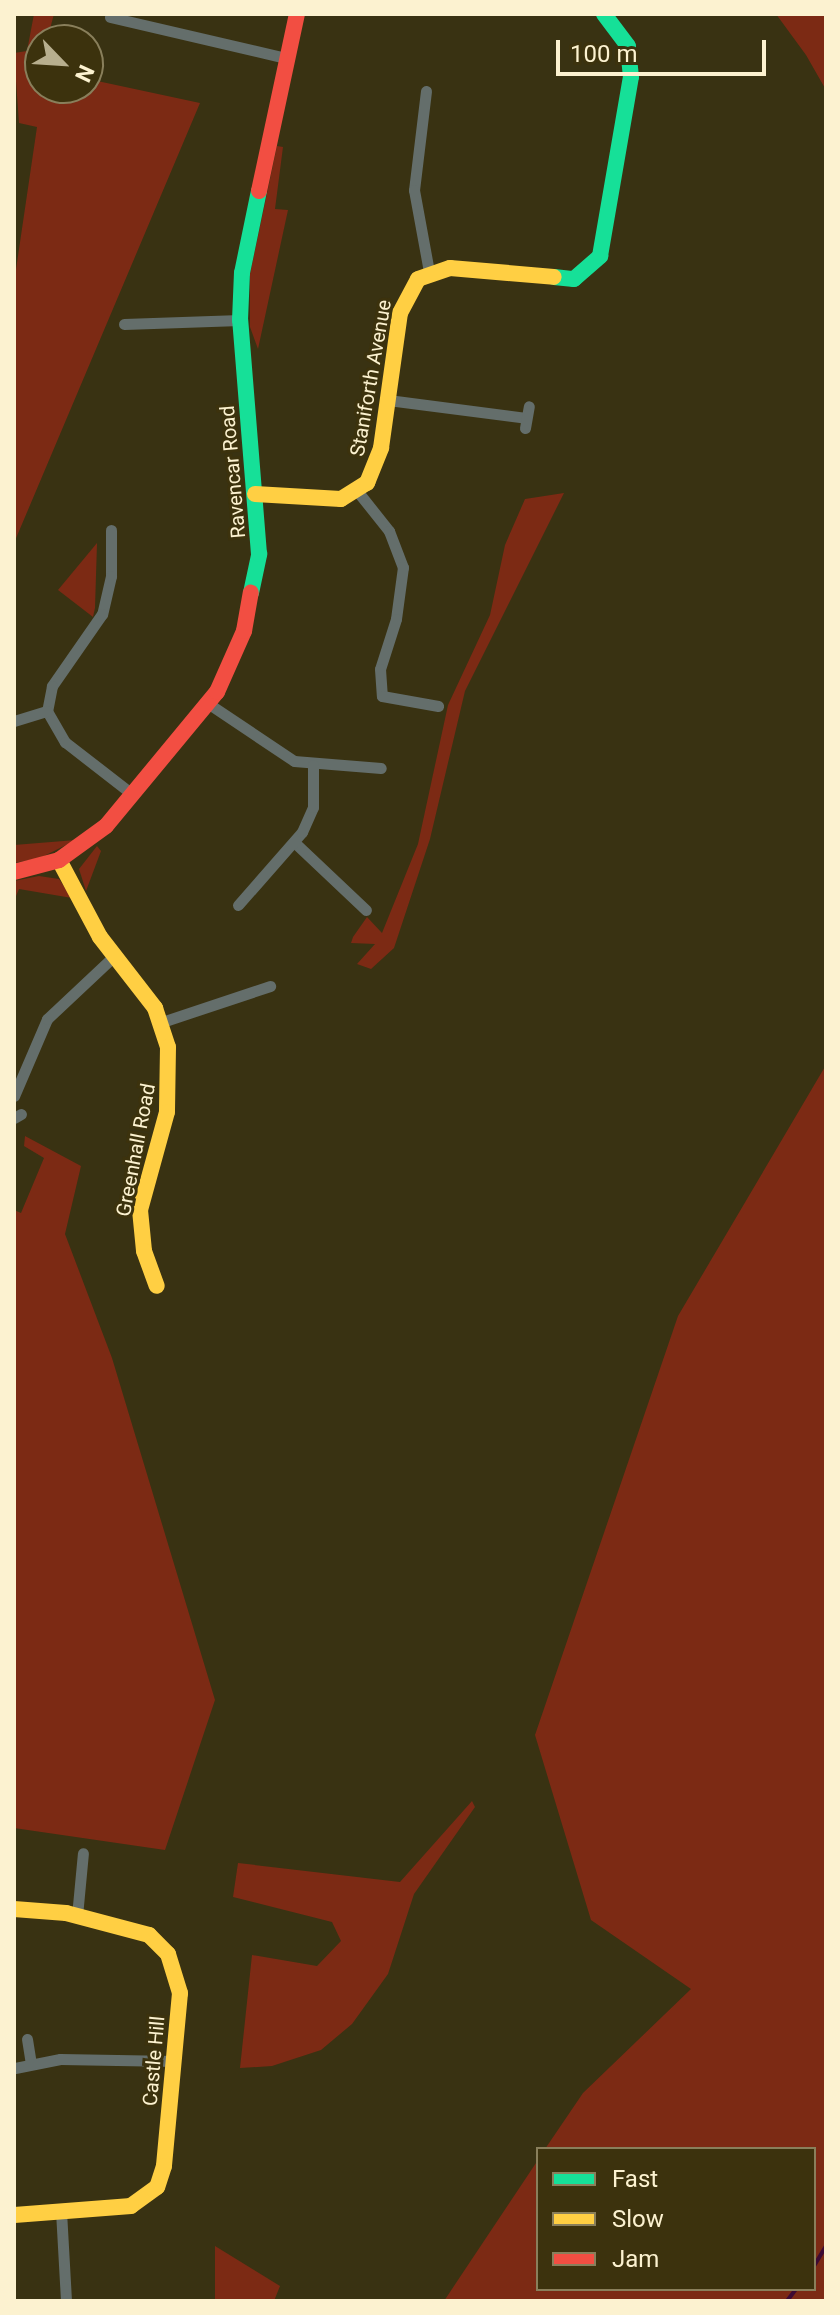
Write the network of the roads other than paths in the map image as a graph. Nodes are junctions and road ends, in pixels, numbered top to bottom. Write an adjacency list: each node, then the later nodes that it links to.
1 (297, 14): 5 (street, Ravencar Road)
2 (604, 14): 7 (street)
3 (110, 17): 4 (street)
4 (134, 18): 5 (street)
5 (286, 58): 8 (street, Ravencar Road)
6 (426, 91): 7 (street)
7 (429, 272): 10 (street, Staniforth Avenue)
8 (240, 320): 9 (street); 13 (street, Ravencar Road)
9 (124, 324)
10 (388, 400): 11 (street); 12 (street, Staniforth Avenue)
11 (527, 417)
12 (358, 492): 13 (street); 16 (street)
13 (255, 494): 15 (street, Ravencar Road)
14 (112, 530): 17 (street)
15 (209, 704): 19 (street); 21 (street, Ravencar Road)
16 (438, 706)
17 (47, 711): 18 (street); 21 (street)
18 (14, 721)
19 (313, 765): 20 (street); 22 (street)
20 (381, 768)
21 (132, 794): 23 (street, Ravencar Road)
22 (294, 842): 25 (street); 26 (street)
23 (59, 860): 24 (street, Ravencar Road); 27 (street, Greenhall Road)
24 (14, 872)
25 (239, 897)
26 (366, 910)
27 (114, 956): 29 (street, Greenhall Road); 30 (street)
28 (270, 986): 29 (street)
29 (162, 1022): 31 (street, Greenhall Road)
30 (14, 1096)
31 (157, 1286)
32 (83, 1853): 34 (street)
33 (14, 1909): 34 (street, Castle Hill)
34 (77, 1916): 36 (street, Castle Hill)
35 (27, 2039): 37 (street)
36 (174, 2061): 37 (street); 39 (street, Castle Hill)
37 (31, 2064): 38 (street)
38 (15, 2068)
39 (61, 2211): 40 (street, Castle Hill); 41 (street)
40 (14, 2215)
41 (66, 2301)

